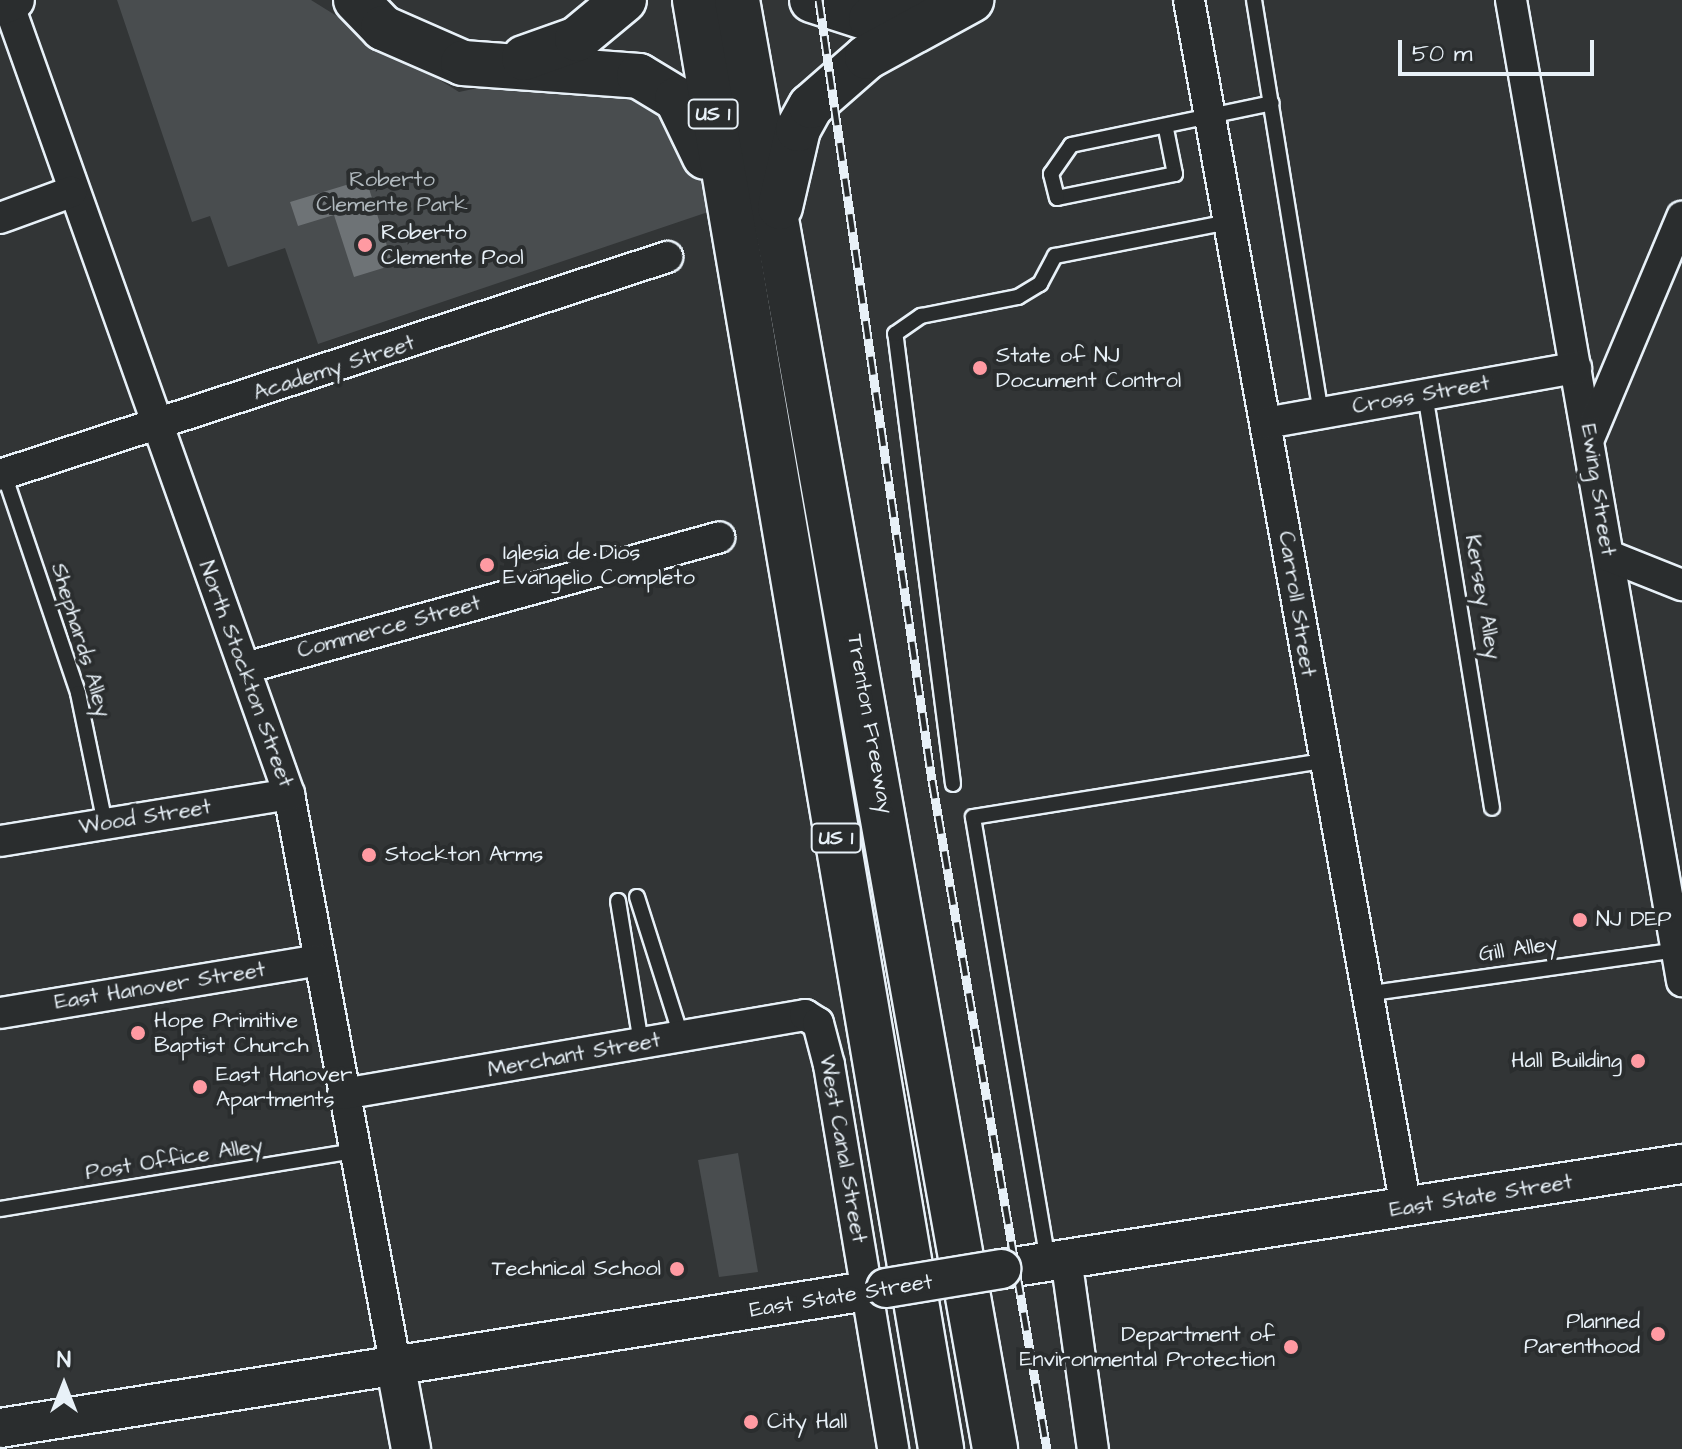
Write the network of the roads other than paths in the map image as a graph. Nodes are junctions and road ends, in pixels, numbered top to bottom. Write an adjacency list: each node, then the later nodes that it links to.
1 (624, 0): 12 (highway)
2 (695, 0): 21 (highway, US 1)
3 (737, 0): 19 (highway, Trenton Freeway / US 1)
4 (812, 0): 11 (highway)
5 (971, 0): 11 (highway)
6 (1254, 0): 13 (lane)
7 (1511, 0): 23 (street, Ewing Street)
8 (1193, 1): 14 (street, Carroll Street)
9 (8, 3): 16 (street, North Stockton Street)
10 (364, 4): 12 (highway)
11 (928, 22): 19 (highway)
12 (499, 66): 21 (highway)
13 (1272, 103): 14 (lane); 25 (lane)
14 (1210, 118): 15 (lane); 20 (street, Carroll Street)
15 (1166, 129): 15 (lane)
16 (71, 192): 18 (street); 27 (street, North Stockton Street)
17 (1682, 217): 28 (street)
18 (0, 218)
19 (778, 222): 62 (highway, Trenton Freeway / US 1)
20 (1229, 222): 26 (street, Carroll Street); 35 (lane)
21 (729, 228): 61 (highway, US 1)
22 (667, 257): 27 (street, Academy Street)
23 (1576, 368): 24 (street, Cross Street); 28 (street, Ewing Street)
24 (1425, 394): 25 (street, Cross Street); 37 (lane, Kersey Alley)
25 (1321, 413): 26 (street, Cross Street)
26 (1266, 423): 34 (street, Carroll Street)
27 (156, 426): 29 (street, Academy Street); 33 (street, North Stockton Street)
28 (1590, 436): 31 (street, Ewing Street)
29 (2, 474): 38 (lane, Shephards Alley)
30 (719, 537): 33 (street, Commerce Street)
31 (1609, 556): 32 (street); 42 (street, Ewing Street)
32 (1682, 585)
33 (245, 668): 36 (street, North Stockton Street)
34 (1323, 761): 45 (street, Carroll Street); 55 (lane)
35 (953, 784)
36 (289, 794): 38 (street, Wood Street); 43 (street, North Stockton Street)
37 (1492, 808)
38 (105, 823): 39 (street, Wood Street)
39 (0, 841)
40 (637, 897): 48 (lane)
41 (618, 901): 49 (lane)
42 (1677, 950): 44 (street, Ewing Street); 45 (lane, Gill Alley)
43 (320, 960): 46 (street, East Hanover Street); 50 (street, North Stockton Street)
44 (1682, 981)
45 (1365, 994): 53 (street, Carroll Street)
46 (0, 1013)
47 (805, 1015): 48 (street, Merchant Street); 56 (street, West Canal Street)
48 (681, 1036): 49 (street, Merchant Street)
49 (641, 1043): 50 (street, Merchant Street)
50 (343, 1094): 51 (street, North Stockton Street)
51 (354, 1151): 54 (lane, Post Office Alley); 57 (street, North Stockton Street)
52 (1682, 1164): 53 (street, East State Street)
53 (1406, 1207): 55 (street, East State Street)
54 (0, 1209)
55 (1057, 1260): 56 (street, East State Street, bridge); 63 (street)
56 (877, 1289): 57 (street, East State Street); 60 (street, West Canal Street)
57 (396, 1368): 58 (street, East State Street); 59 (street)
58 (0, 1428)
59 (411, 1449)
60 (893, 1449)
61 (941, 1449)
62 (995, 1449)
63 (1093, 1449)

